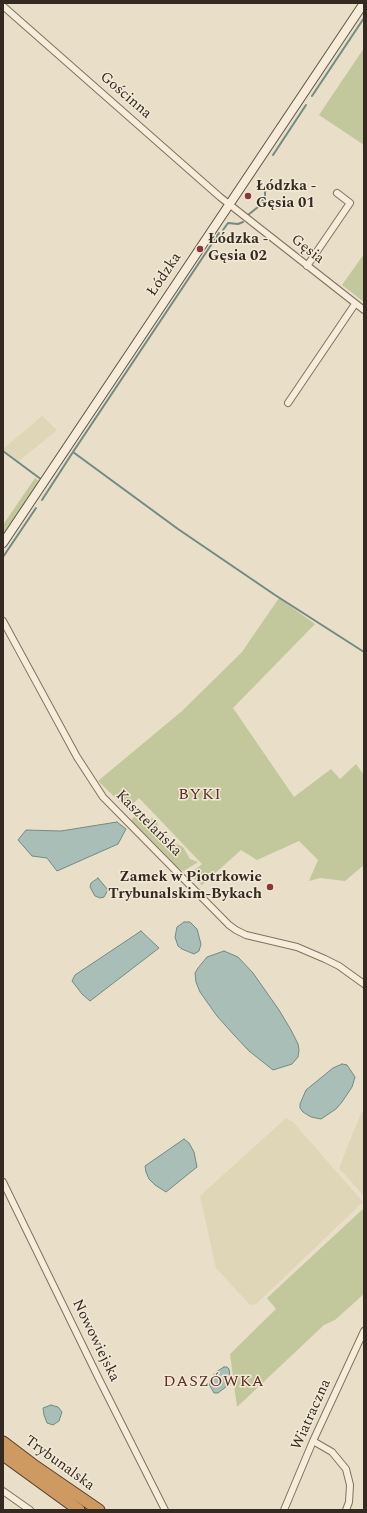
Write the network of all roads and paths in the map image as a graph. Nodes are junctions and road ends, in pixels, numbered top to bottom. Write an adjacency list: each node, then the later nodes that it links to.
1 (364, 3): 4 (main road, Łódzka)
2 (3, 6): 4 (street, Gościnna)
3 (337, 193): 5 (street)
4 (232, 207): 5 (street, Gęsia); 9 (main road, Łódzka)
5 (307, 266): 6 (street, Gęsia)
6 (355, 304): 7 (street, Gęsia); 8 (street)
7 (364, 310)
8 (288, 403)
9 (3, 542)
10 (3, 621): 11 (street, Kasztelańska)
11 (364, 984)
12 (3, 1182): 21 (street, Nowowiejska)
13 (364, 1332): 15 (street, Wiatraczna)
14 (3, 1442): 20 (highway, Trybunalska)
15 (313, 1442): 22 (street, Wiatraczna); 23 (street)
16 (3, 1455): 19 (highway, Trybunalska)
17 (3, 1491): 18 (street)
18 (30, 1510)
19 (79, 1510)
20 (99, 1510)
21 (165, 1510)
22 (284, 1510)
23 (346, 1510)

